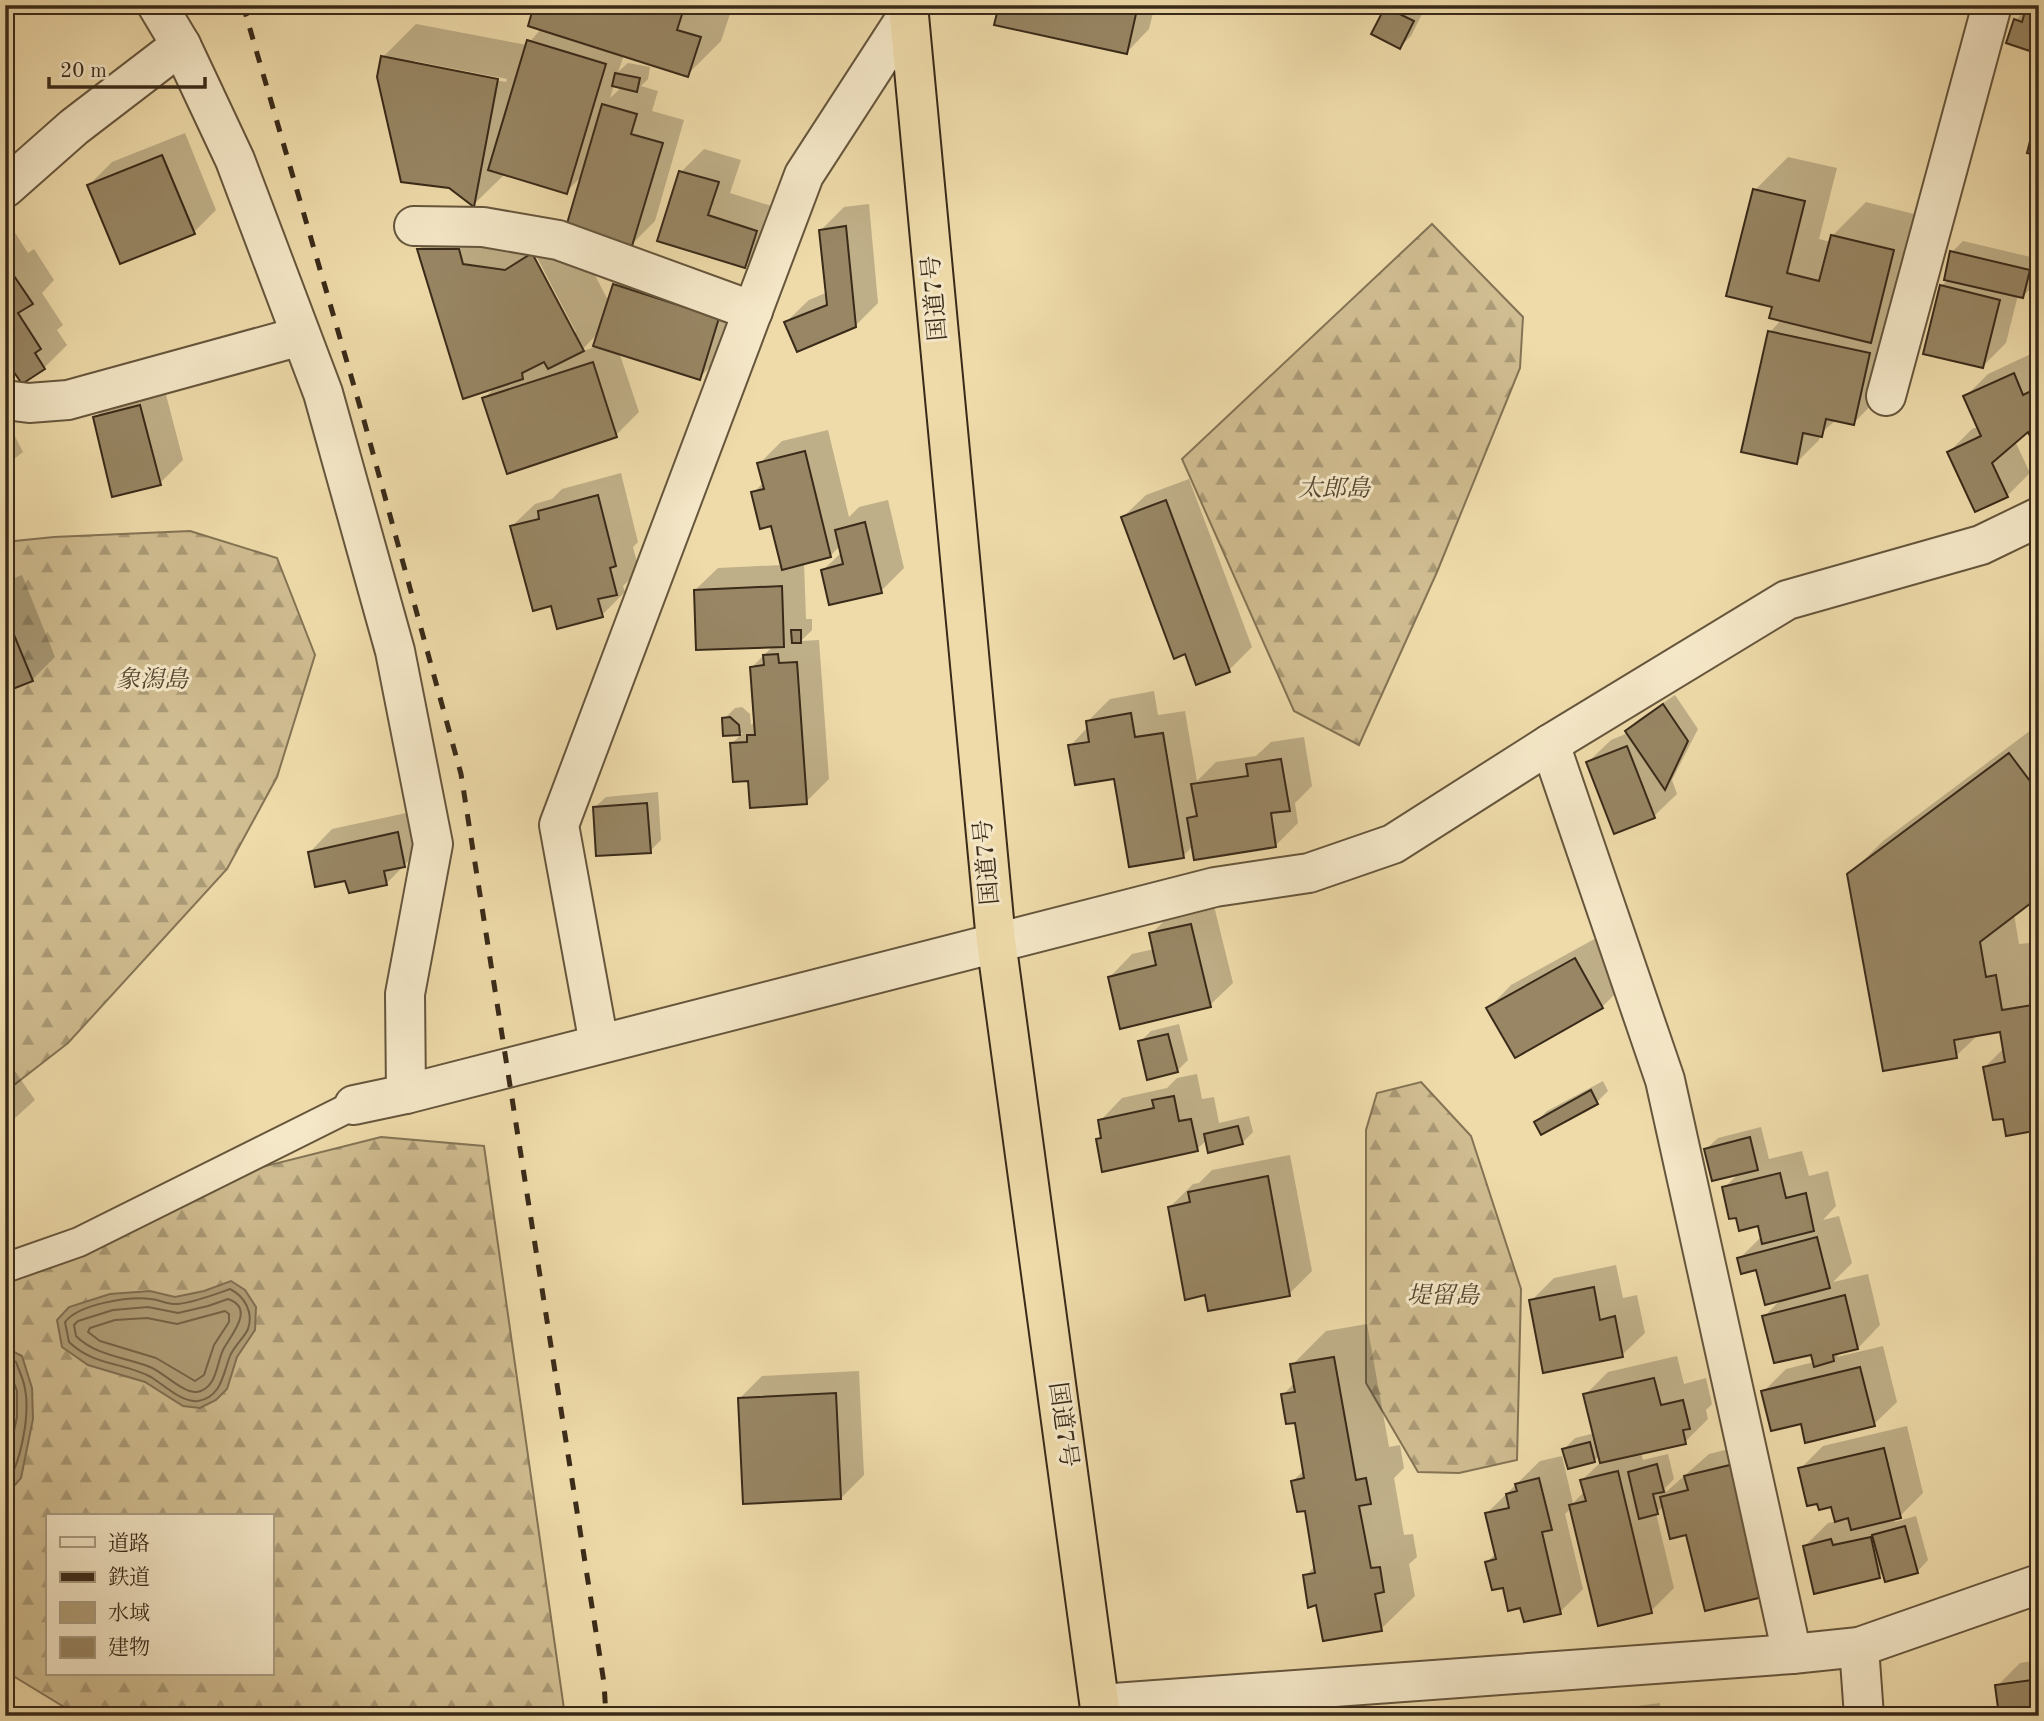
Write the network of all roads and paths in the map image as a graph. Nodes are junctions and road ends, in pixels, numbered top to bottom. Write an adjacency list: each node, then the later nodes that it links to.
1 (157, 5): 4 (street)
2 (1992, 5): 9 (street)
3 (909, 9): 7 (street); 13 (highway, 国道7号)
4 (181, 45): 5 (street); 8 (street)
5 (5, 188)
6 (414, 226): 7 (street)
7 (752, 311): 14 (street)
8 (301, 336): 10 (street); 15 (street)
9 (1886, 396)
10 (5, 400)
11 (2039, 517): 12 (street)
12 (1550, 744): 13 (street); 20 (street)
13 (996, 941): 14 (street); 21 (highway, 国道7号)
14 (599, 1044): 15 (street)
15 (406, 1094): 16 (street)
16 (354, 1105): 17 (lane)
17 (5, 1268)
18 (2039, 1584): 19 (street)
19 (1859, 1647): 20 (street); 22 (street)
20 (1792, 1654): 21 (street)
21 (1100, 1710)
22 (1864, 1716)

